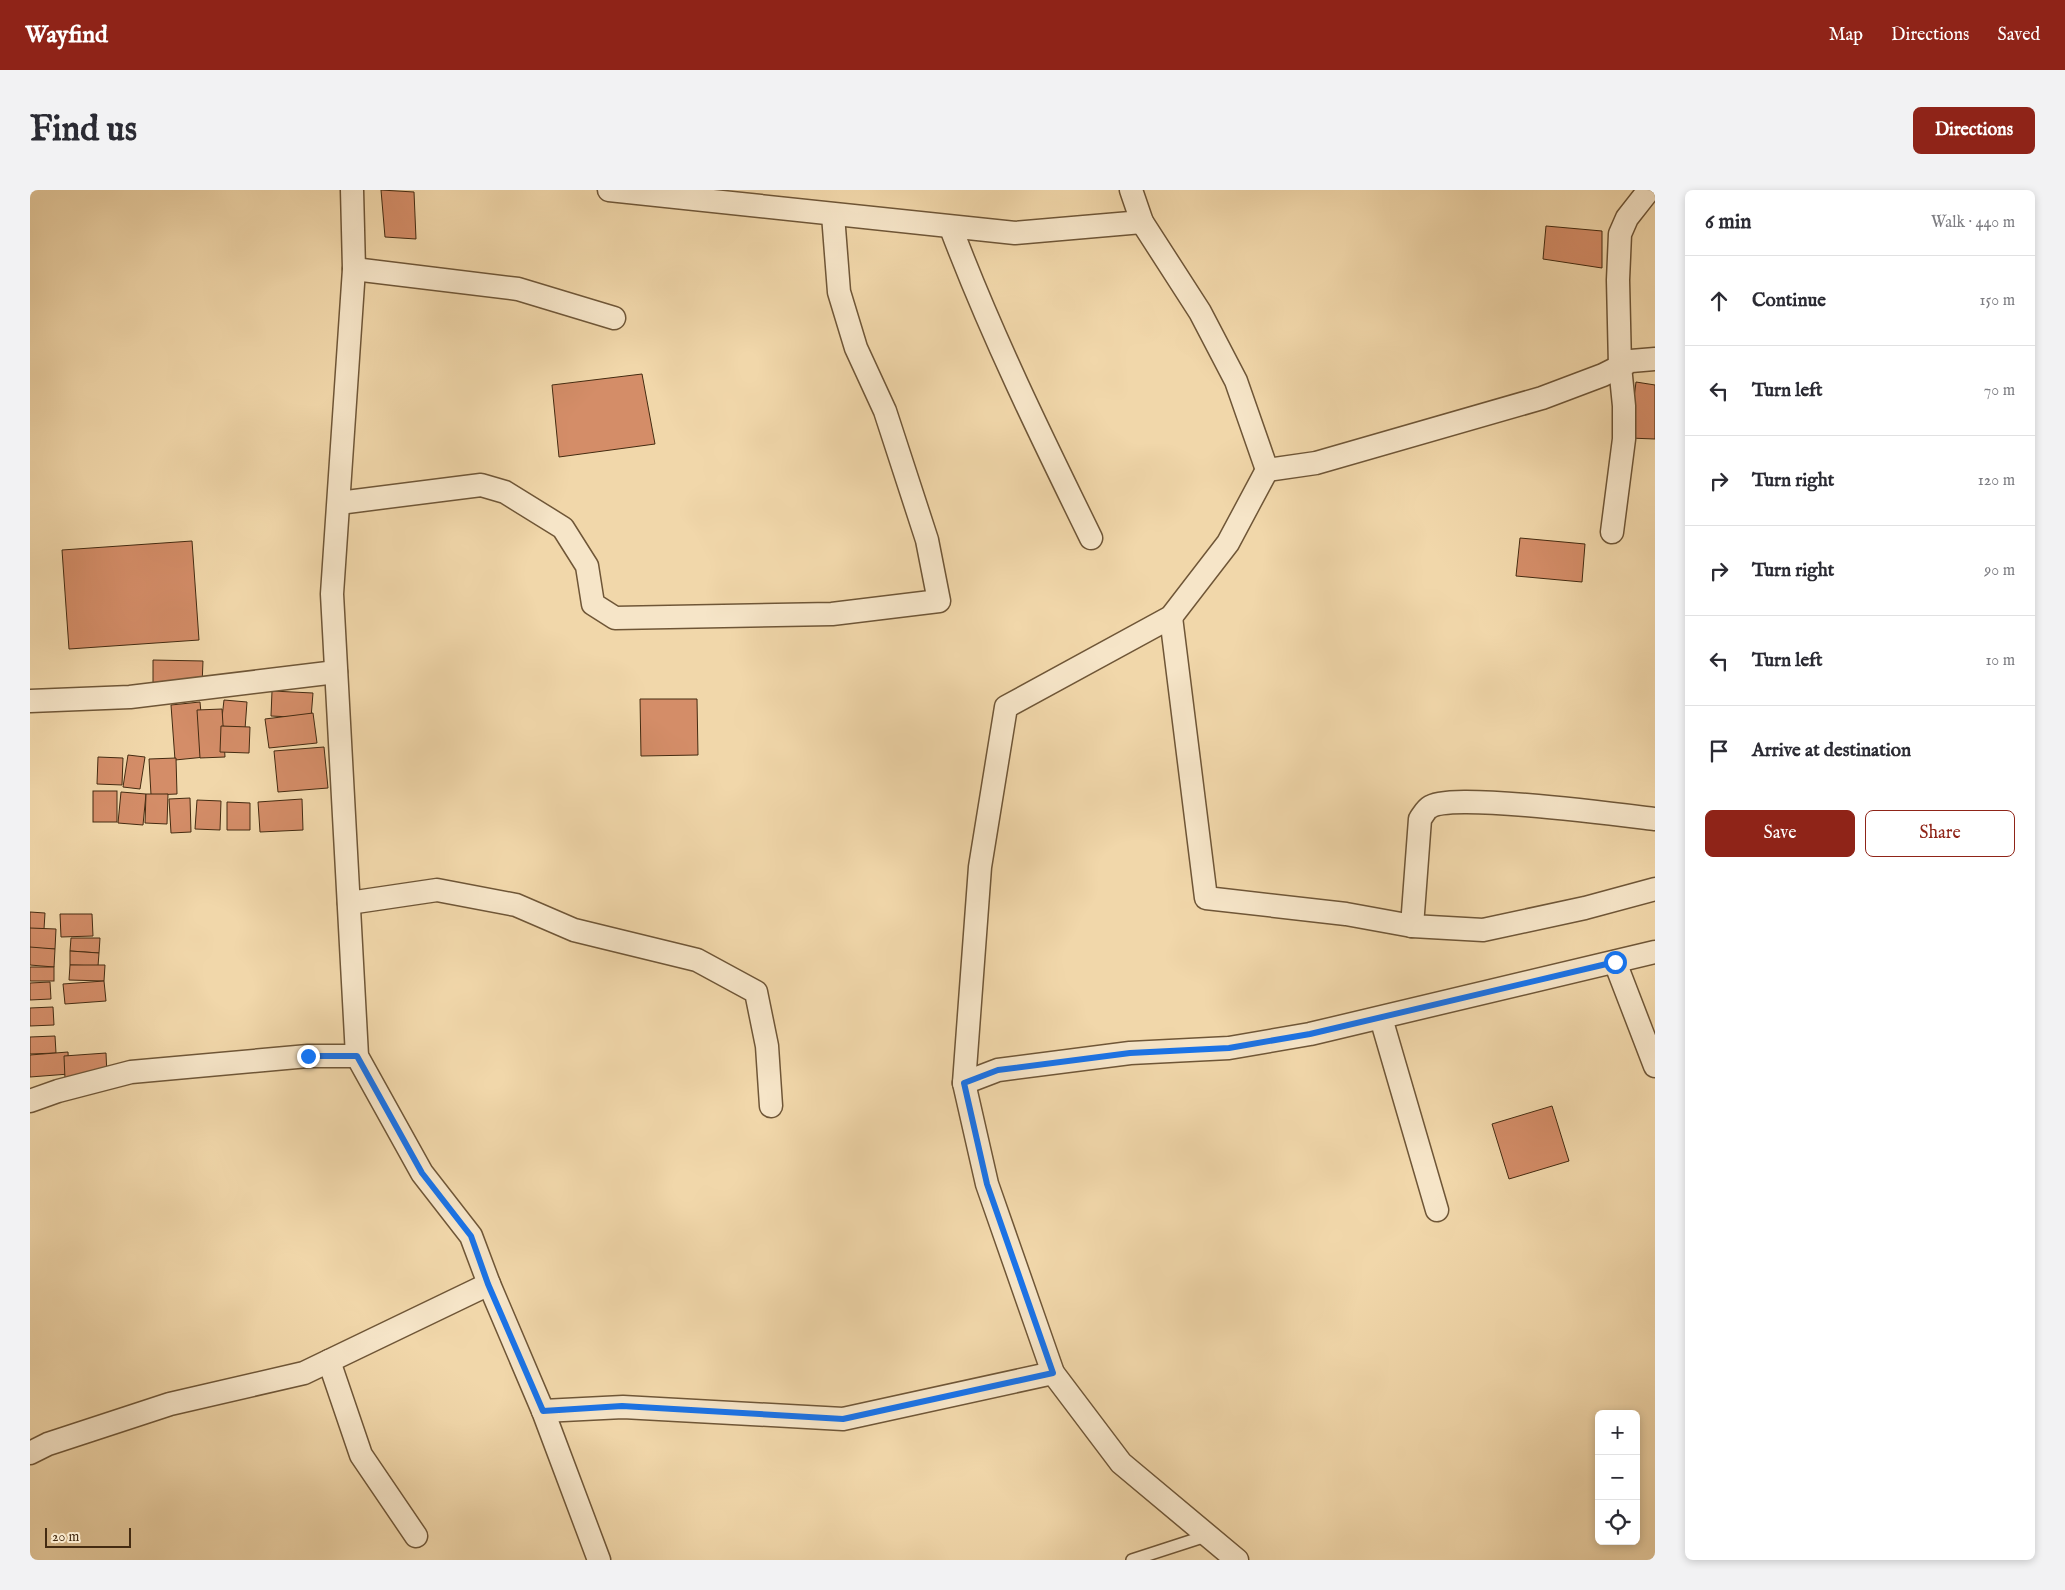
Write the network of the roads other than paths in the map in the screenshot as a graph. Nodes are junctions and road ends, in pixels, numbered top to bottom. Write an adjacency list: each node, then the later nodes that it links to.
1 (352, 190): 8 (street)
2 (609, 190): 5 (street)
3 (1131, 190): 6 (street)
4 (1649, 190): 11 (street)
5 (833, 215): 7 (street); 13 (street)
6 (1142, 222): 7 (street); 12 (street)
7 (952, 228): 15 (street)
8 (354, 269): 9 (street); 13 (street)
9 (614, 318)
10 (1655, 359): 11 (street)
11 (1620, 366): 12 (street); 14 (street)
12 (1267, 470): 16 (street)
13 (339, 503): 17 (street)
14 (1612, 532)
15 (1091, 538)
16 (1171, 617): 22 (street); 28 (street)
17 (336, 672): 18 (street); 21 (street)
18 (30, 701)
19 (1655, 819): 22 (street)
20 (1655, 889): 22 (street)
21 (350, 903): 26 (street); 30 (street)
22 (1412, 926)
23 (1655, 952): 24 (street)
24 (1615, 962): 25 (street); 27 (street)
25 (1381, 1018): 28 (street); 31 (street)
26 (357, 1056): 29 (street); 32 (street)
27 (1655, 1066)
28 (964, 1083): 34 (street)
29 (30, 1101)
30 (771, 1106)
31 (1438, 1210)
32 (488, 1284): 33 (street); 35 (street)
33 (329, 1361): 36 (street); 38 (street)
34 (1053, 1373): 35 (street); 37 (street)
35 (543, 1411): 39 (street)
36 (30, 1453)
37 (1209, 1535): 40 (lane); 41 (street)
38 (416, 1536)
39 (599, 1560)
40 (1132, 1560)
41 (1237, 1560)

